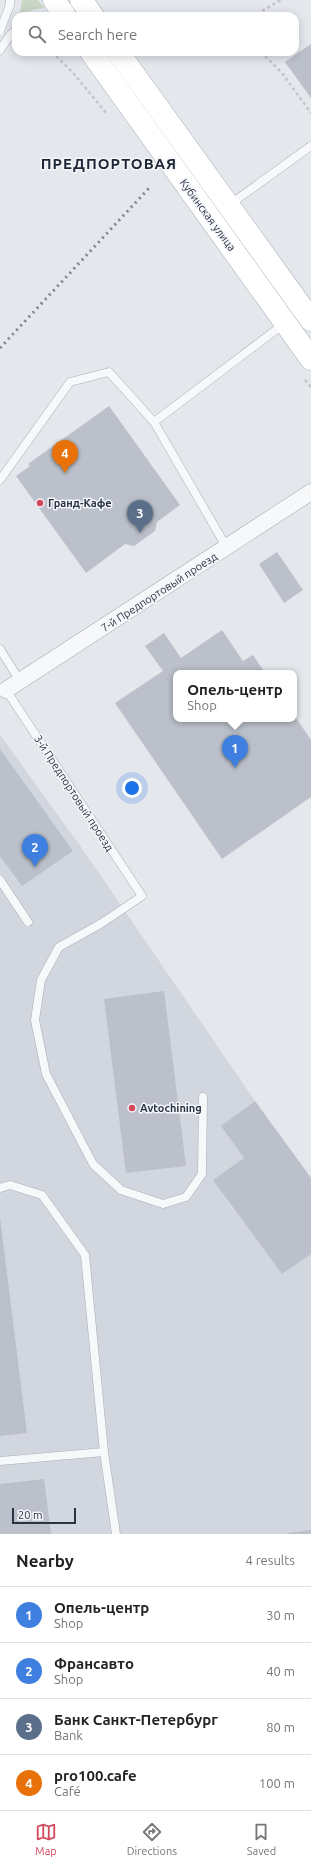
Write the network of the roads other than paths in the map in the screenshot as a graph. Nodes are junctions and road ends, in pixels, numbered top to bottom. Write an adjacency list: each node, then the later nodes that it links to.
1 (10, 0): 6 (lane)
2 (54, 0): 4 (main road)
3 (81, 0): 5 (main road)
4 (62, 12)
5 (90, 12)
6 (0, 31)
7 (12, 33): 8 (lane)
8 (0, 50)
9 (94, 56): 12 (main road, Кубинская улица)
10 (121, 56): 12 (main road, Кубинская улица)
11 (311, 146): 12 (lane)
12 (219, 212): 13 (main road, Кубинская улица)
13 (298, 317): 14 (main road, Кубинская улица); 15 (lane)
14 (311, 359)
15 (154, 422): 16 (lane); 18 (lane)
16 (0, 480)
17 (311, 492): 18 (street, 7-й Предпортовый проезд)
18 (227, 548): 20 (street, 7-й Предпортовый проезд)
19 (0, 649): 20 (lane)
20 (20, 681): 21 (street, 7-й Предпортовый проезд)
21 (3, 692): 24 (lane, 3-й Предпортовый проезд)
22 (0, 880): 23 (lane)
23 (28, 922)
24 (203, 1096)
25 (0, 1188): 26 (lane)
26 (104, 1452): 27 (lane); 28 (lane)
27 (0, 1461)
28 (116, 1534)

